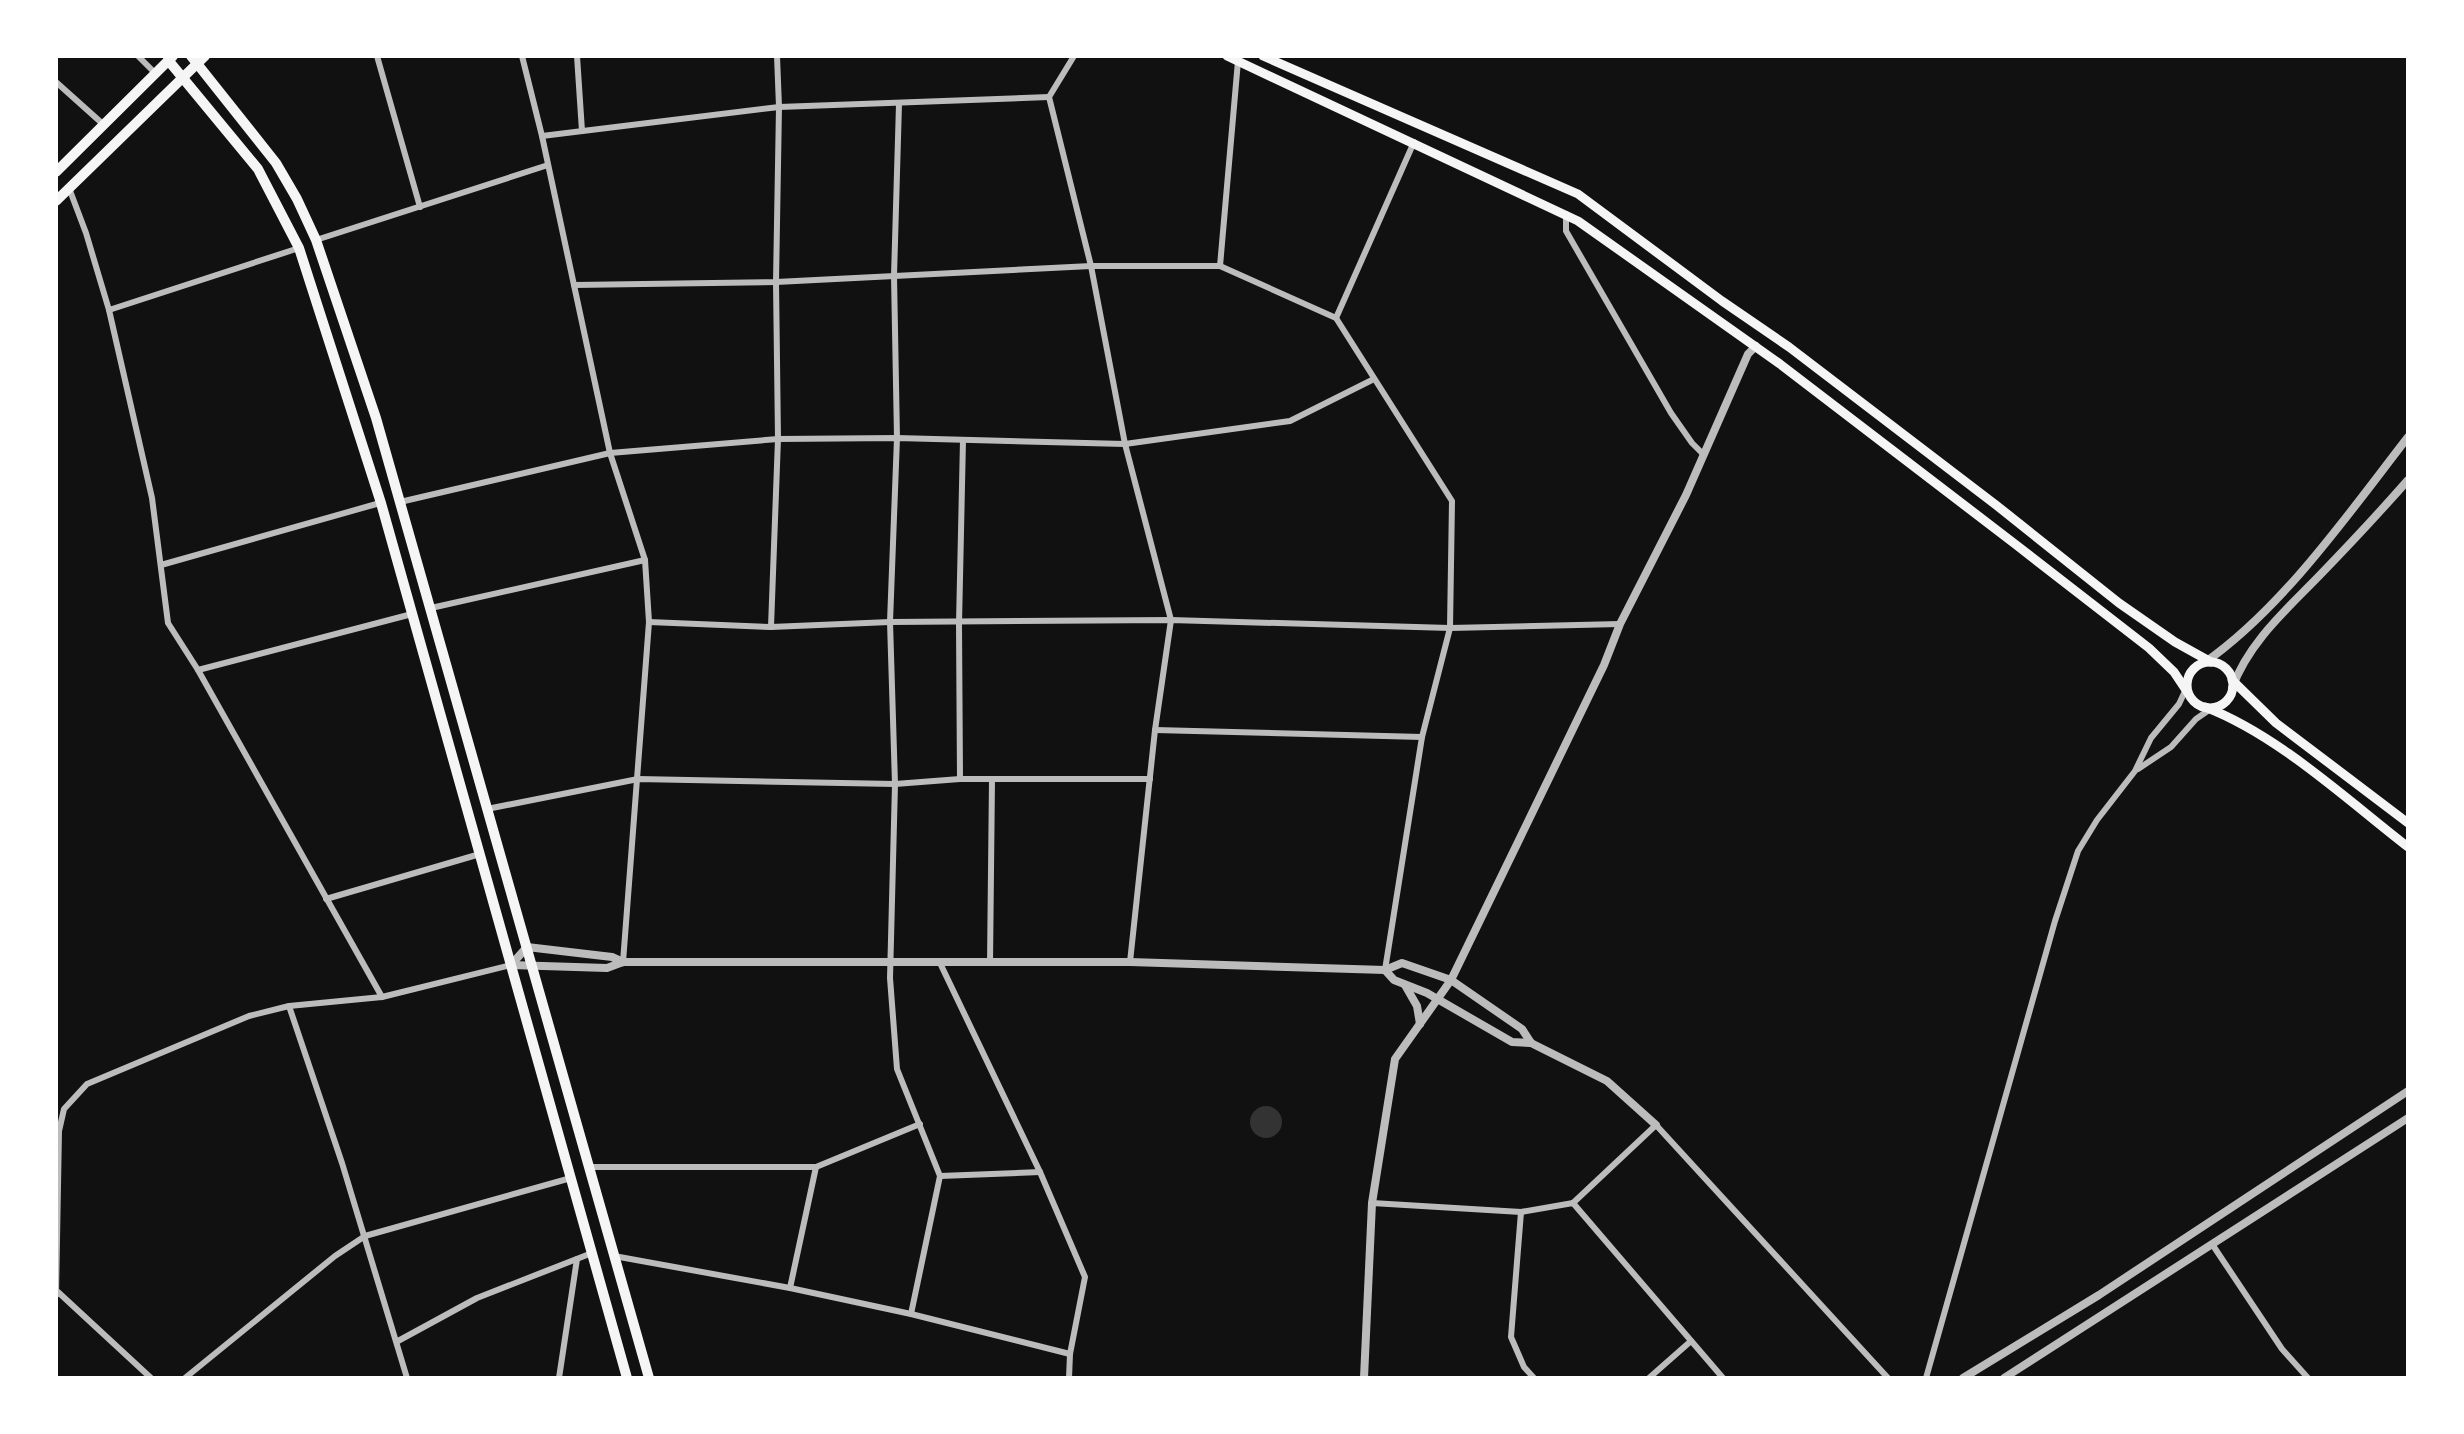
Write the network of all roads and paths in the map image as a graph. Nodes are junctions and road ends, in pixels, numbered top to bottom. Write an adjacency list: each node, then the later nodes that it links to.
1 (138, 56): 12 (street)
2 (377, 56): 26 (street)
3 (522, 56): 20 (street)
4 (577, 56): 19 (street)
5 (777, 56): 17 (street)
6 (1074, 56): 15 (street)
7 (1227, 56): 11 (main road)
8 (1263, 56): 37 (main road)
9 (170, 58): 12 (main road); 13 (main road)
10 (198, 58): 13 (main road); 28 (main road)
11 (1238, 61): 21 (main road); 31 (street)
12 (155, 73): 18 (main road)
13 (183, 77): 24 (main road); 29 (main road)
14 (56, 82): 18 (street)
15 (1049, 97): 16 (street); 30 (street)
16 (899, 104): 17 (street); 32 (street)
17 (779, 107): 19 (street); 33 (street)
18 (104, 125): 23 (main road)
19 (582, 131): 20 (street)
20 (542, 136): 22 (street)
21 (1414, 142): 27 (main road); 36 (street)
22 (548, 165): 26 (street); 34 (street)
23 (56, 172)
24 (69, 188): 25 (main road); 35 (street)
25 (56, 201)
26 (420, 207): 28 (street)
27 (1566, 214): 38 (main road); 46 (street)
28 (316, 240): 48 (main road)
29 (299, 248): 35 (street); 49 (main road)
30 (1091, 266): 31 (street); 32 (street); 44 (street)
31 (1220, 266): 36 (street)
32 (894, 276): 33 (street); 41 (street)
33 (776, 282): 34 (street); 42 (street)
34 (574, 285): 45 (street)
35 (109, 310): 51 (street)
36 (1336, 318): 39 (street)
37 (1767, 330): 38 (street); 61 (main road)
38 (1756, 346): 46 (street); 64 (main road)
39 (1374, 379): 44 (street); 60 (street)
40 (2408, 437): 61 (street)
41 (897, 438): 42 (street); 43 (street); 56 (street)
42 (778, 439): 45 (street); 59 (street)
43 (963, 440): 44 (street); 57 (street)
44 (1125, 444): 54 (street)
45 (610, 453): 48 (street); 50 (street)
46 (1704, 455): 58 (street)
47 (2408, 480): 63 (street)
48 (400, 502): 52 (main road)
49 (381, 503): 51 (street); 53 (main road)
50 (645, 560): 52 (street); 55 (street)
51 (161, 565): 62 (street)
52 (431, 608): 74 (main road)
53 (412, 614): 62 (street); 77 (main road)
54 (1171, 620): 57 (street); 60 (street); 66 (street)
55 (649, 622): 59 (street); 69 (street)
56 (890, 622): 57 (street); 59 (street); 73 (street)
57 (959, 624): 70 (street)
58 (1620, 624): 60 (street); 88 (street)
59 (771, 627)
60 (1450, 628): 67 (street)
61 (2207, 662): 63 (main road); 64 (main road)
62 (198, 670): 78 (street)
63 (2233, 683): 65 (main road); 75 (main road)
64 (2187, 689): 65 (main road); 68 (street)
65 (2209, 708): 68 (street); 76 (main road)
66 (1155, 730): 67 (street); 72 (street)
67 (1422, 737): 87 (street)
68 (2135, 771): 130 (street)
69 (638, 779): 73 (street); 74 (street); 81 (street)
70 (960, 779): 71 (street); 73 (street)
71 (992, 779): 72 (street); 84 (street)
72 (1150, 779): 82 (street)
73 (895, 784): 80 (street)
74 (487, 809): 79 (main road)
75 (2408, 823)
76 (2408, 847)
77 (480, 854): 78 (street); 85 (main road)
78 (326, 899): 90 (street)
79 (527, 947): 81 (street); 85 (street); 86 (main road)
80 (890, 961): 81 (street); 83 (street); 97 (street)
81 (623, 962): 86 (street)
82 (1130, 962): 84 (street); 87 (street)
83 (940, 963): 84 (street); 101 (street)
84 (990, 963)
85 (511, 965): 86 (street); 90 (street); 103 (main road)
86 (530, 965): 99 (main road)
87 (1385, 970): 88 (street); 89 (street)
88 (1451, 980): 91 (street); 94 (street)
89 (1405, 984): 91 (street); 93 (street)
90 (382, 997): 92 (street)
91 (1438, 999): 93 (street); 94 (street)
92 (289, 1006): 107 (street); 113 (street)
93 (1420, 1024): 104 (street)
94 (1531, 1043): 98 (street)
95 (2408, 1091): 131 (street)
96 (2408, 1118): 108 (street)
97 (920, 1124): 100 (street); 102 (street)
98 (1656, 1125): 105 (street); 129 (street)
99 (588, 1167): 100 (street); 110 (main road)
100 (816, 1167): 112 (street)
101 (1040, 1172): 102 (street); 117 (street)
102 (940, 1176): 114 (street)
103 (571, 1178): 107 (street); 109 (main road)
104 (1372, 1203): 106 (street); 125 (street)
105 (1573, 1203): 106 (street); 116 (street)
106 (1521, 1212): 126 (street)
107 (365, 1236): 115 (street); 119 (street)
108 (2212, 1244): 132 (street); 133 (street)
109 (592, 1253): 111 (street); 122 (main road)
110 (614, 1256): 112 (street); 123 (main road)
111 (577, 1259): 115 (street); 121 (street)
112 (790, 1288): 114 (street)
113 (57, 1294): 118 (street)
114 (911, 1314): 117 (street)
115 (398, 1341): 120 (street)
116 (1691, 1341): 127 (street); 128 (street)
117 (1070, 1354): 124 (street)
118 (151, 1378)
119 (185, 1378)
120 (407, 1378)
121 (559, 1378)
122 (627, 1378)
123 (649, 1378)
124 (1069, 1378)
125 (1364, 1378)
126 (1534, 1378)
127 (1649, 1378)
128 (1723, 1378)
129 (1888, 1378)
130 (1926, 1378)
131 (1963, 1378)
132 (2004, 1378)
133 (2308, 1378)

